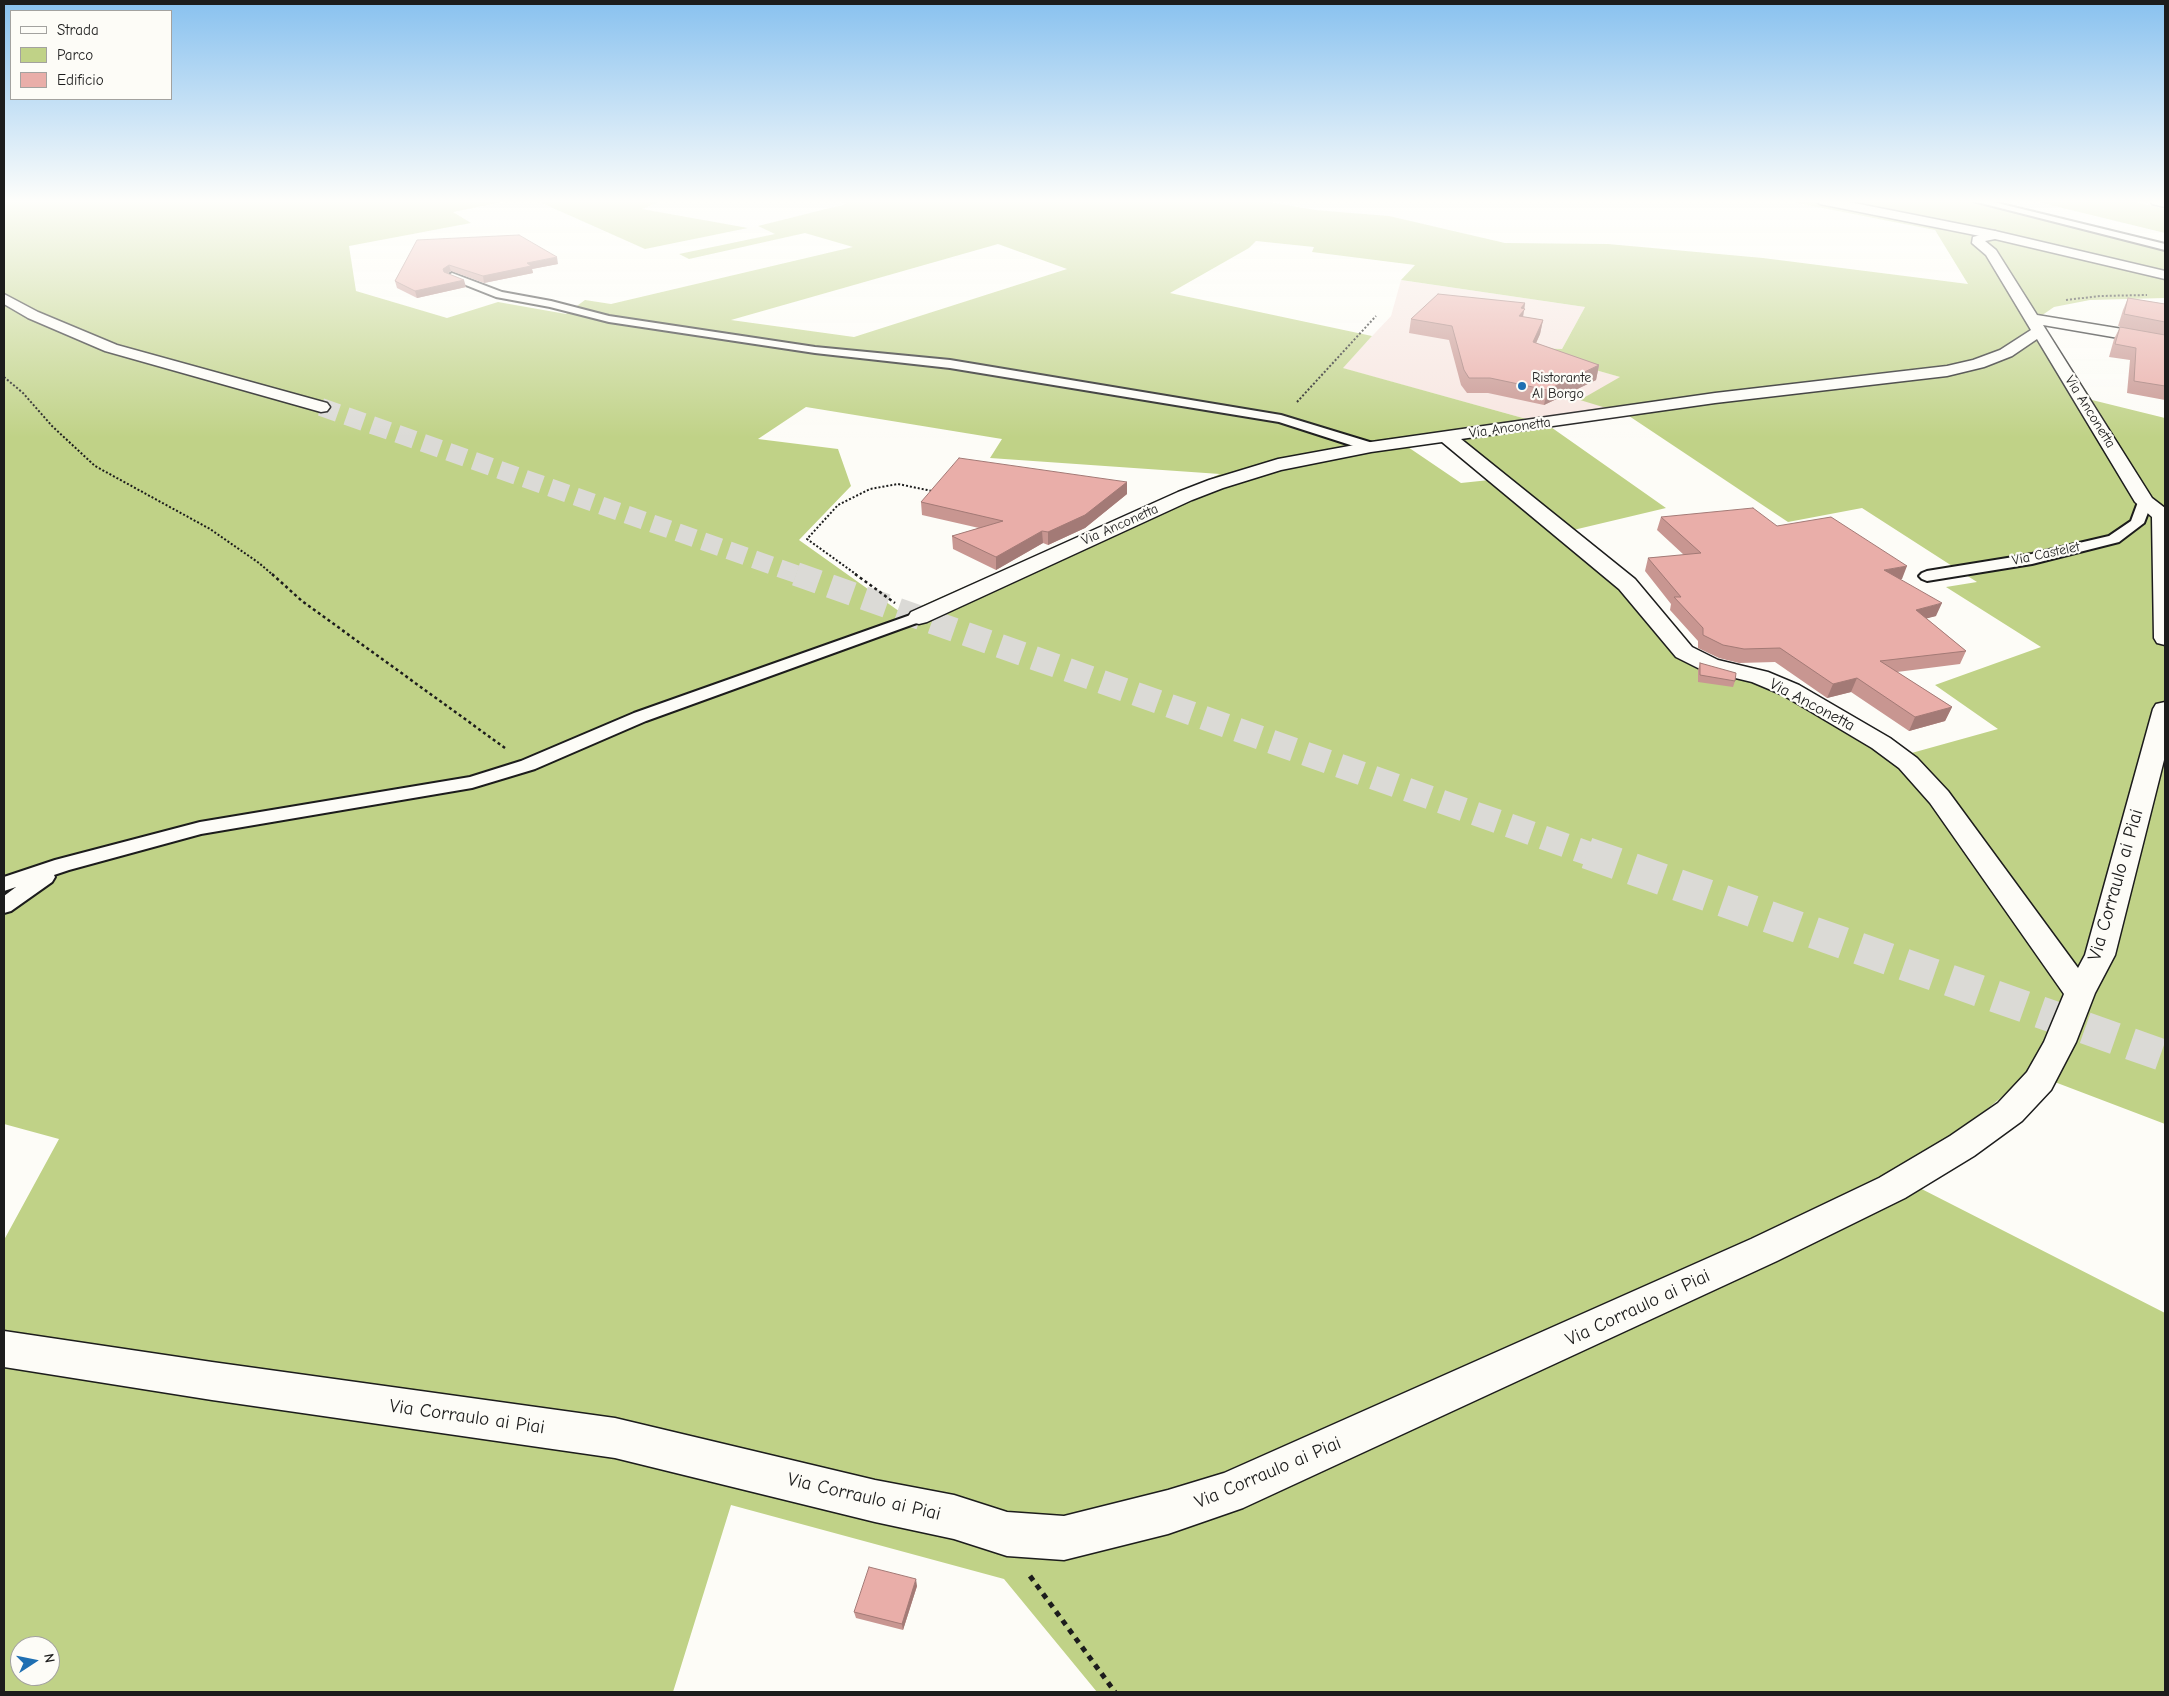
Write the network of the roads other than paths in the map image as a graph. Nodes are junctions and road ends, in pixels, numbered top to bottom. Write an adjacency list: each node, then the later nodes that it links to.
1 (460, 279): 8 (lane)
2 (2007, 279): 4 (street, Via Anconetta)
3 (4, 298): 6 (street)
4 (2036, 325): 5 (street); 7 (street, Via Anconetta); 9 (street, Via Anconetta)
5 (2165, 340)
6 (321, 407)
7 (1447, 437): 8 (street, Via Anconetta); 18 (street, Via Anconetta)
8 (1371, 447): 12 (street, Via Anconetta)
9 (2145, 502): 10 (street, Via Anconetta); 11 (lane, Via Castelet)
10 (2164, 516): 13 (street)
11 (1927, 576)
12 (919, 617): 15 (lane)
13 (2165, 638)
14 (2165, 709): 18 (street, Via Corraulo ai Piai)
15 (62, 864): 16 (lane); 17 (lane)
16 (4, 884)
17 (4, 906)
18 (2080, 993): 19 (street, Via Corraulo ai Piai)
19 (4, 1349)

